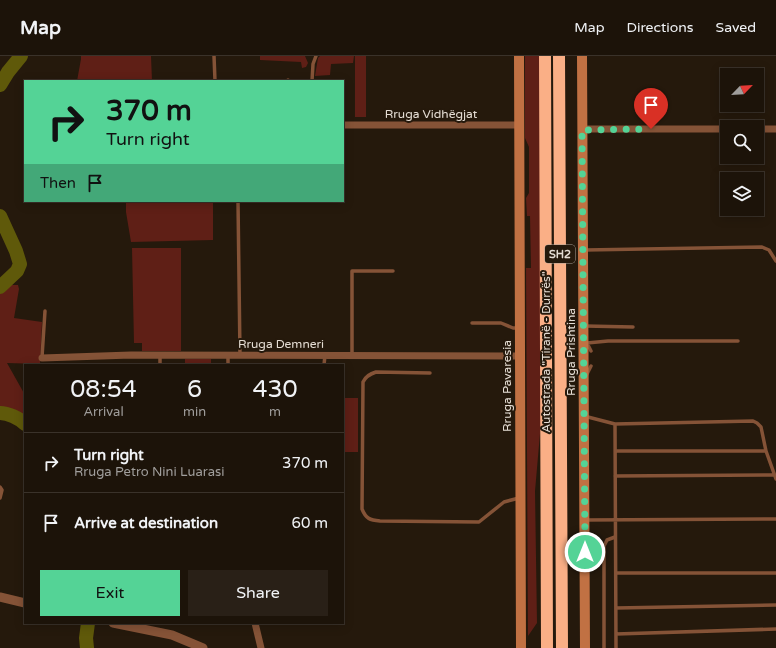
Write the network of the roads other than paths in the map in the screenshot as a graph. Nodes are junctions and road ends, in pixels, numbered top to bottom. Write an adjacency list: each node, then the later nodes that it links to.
1 (214, 56): 7 (lane)
2 (316, 56): 8 (lane)
3 (519, 56): 10 (main road, Rruga Pavaresia)
4 (545, 56): 66 (highway, Autostrada "Tiranë - Durrës" / SH2)
5 (558, 56): 67 (highway, Autostrada "Tiranë - Durrës" / SH2)
6 (582, 56): 14 (main road, Rruga Prishtina)
7 (215, 80)
8 (312, 80)
9 (344, 125): 10 (street, Rruga Vidhëgjat)
10 (519, 125): 23 (main road, Rruga Pavaresia)
11 (720, 129): 14 (street)
12 (764, 129): 13 (street)
13 (776, 129)
14 (582, 130): 16 (main road, Rruga Prishtina)
15 (238, 202): 29 (lane)
16 (584, 250): 17 (lane); 21 (main road, Rruga Prishtina)
17 (776, 261)
18 (393, 271): 31 (lane)
19 (45, 311): 33 (lane)
20 (472, 323): 23 (lane)
21 (584, 326): 22 (lane); 24 (main road, Rruga Prishtina)
22 (634, 327)
23 (520, 328): 32 (main road, Rruga Pavaresia)
24 (585, 341): 25 (lane); 26 (lane); 39 (main road, Rruga Prishtina)
25 (738, 341)
26 (591, 351)
27 (160, 355): 28 (street, Rruga Demneri); 33 (street, Rruga Demneri); 34 (lane)
28 (228, 355): 29 (street, Rruga Demneri); 35 (lane)
29 (240, 355): 30 (street, Rruga Demneri)
30 (325, 355): 31 (street, Rruga Demneri); 36 (lane)
31 (352, 355): 32 (street, Rruga Demneri)
32 (520, 356): 48 (main road, Rruga Pavaresia)
33 (42, 358)
34 (160, 364)
35 (228, 364)
36 (324, 364)
37 (591, 366): 39 (lane)
38 (430, 373): 48 (lane)
39 (584, 379): 40 (main road, Rruga Prishtina)
40 (584, 416): 41 (lane); 50 (main road, Rruga Prishtina)
41 (614, 424): 42 (lane); 43 (lane)
42 (615, 451): 43 (lane); 44 (lane)
43 (766, 451): 45 (lane)
44 (615, 476): 45 (lane); 51 (lane)
45 (775, 477)
46 (0, 487): 47 (lane)
47 (0, 498)
48 (521, 498): 65 (main road, Rruga Pavaresia)
49 (776, 519): 51 (lane)
50 (585, 520): 51 (lane); 68 (main road, Rruga Prishtina)
51 (615, 520): 52 (lane)
52 (615, 537): 53 (lane); 69 (lane)
53 (616, 573): 54 (lane); 58 (lane)
54 (776, 573)
55 (0, 597): 56 (street)
56 (24, 603)
57 (776, 605): 58 (lane)
58 (616, 608): 62 (lane)
59 (119, 624): 63 (street)
60 (255, 624): 64 (street)
61 (776, 629): 62 (lane)
62 (616, 634): 70 (lane)
63 (203, 648)
64 (261, 648)
65 (521, 648)
66 (547, 648)
67 (562, 648)
68 (585, 648)
69 (604, 648)
70 (616, 648)

